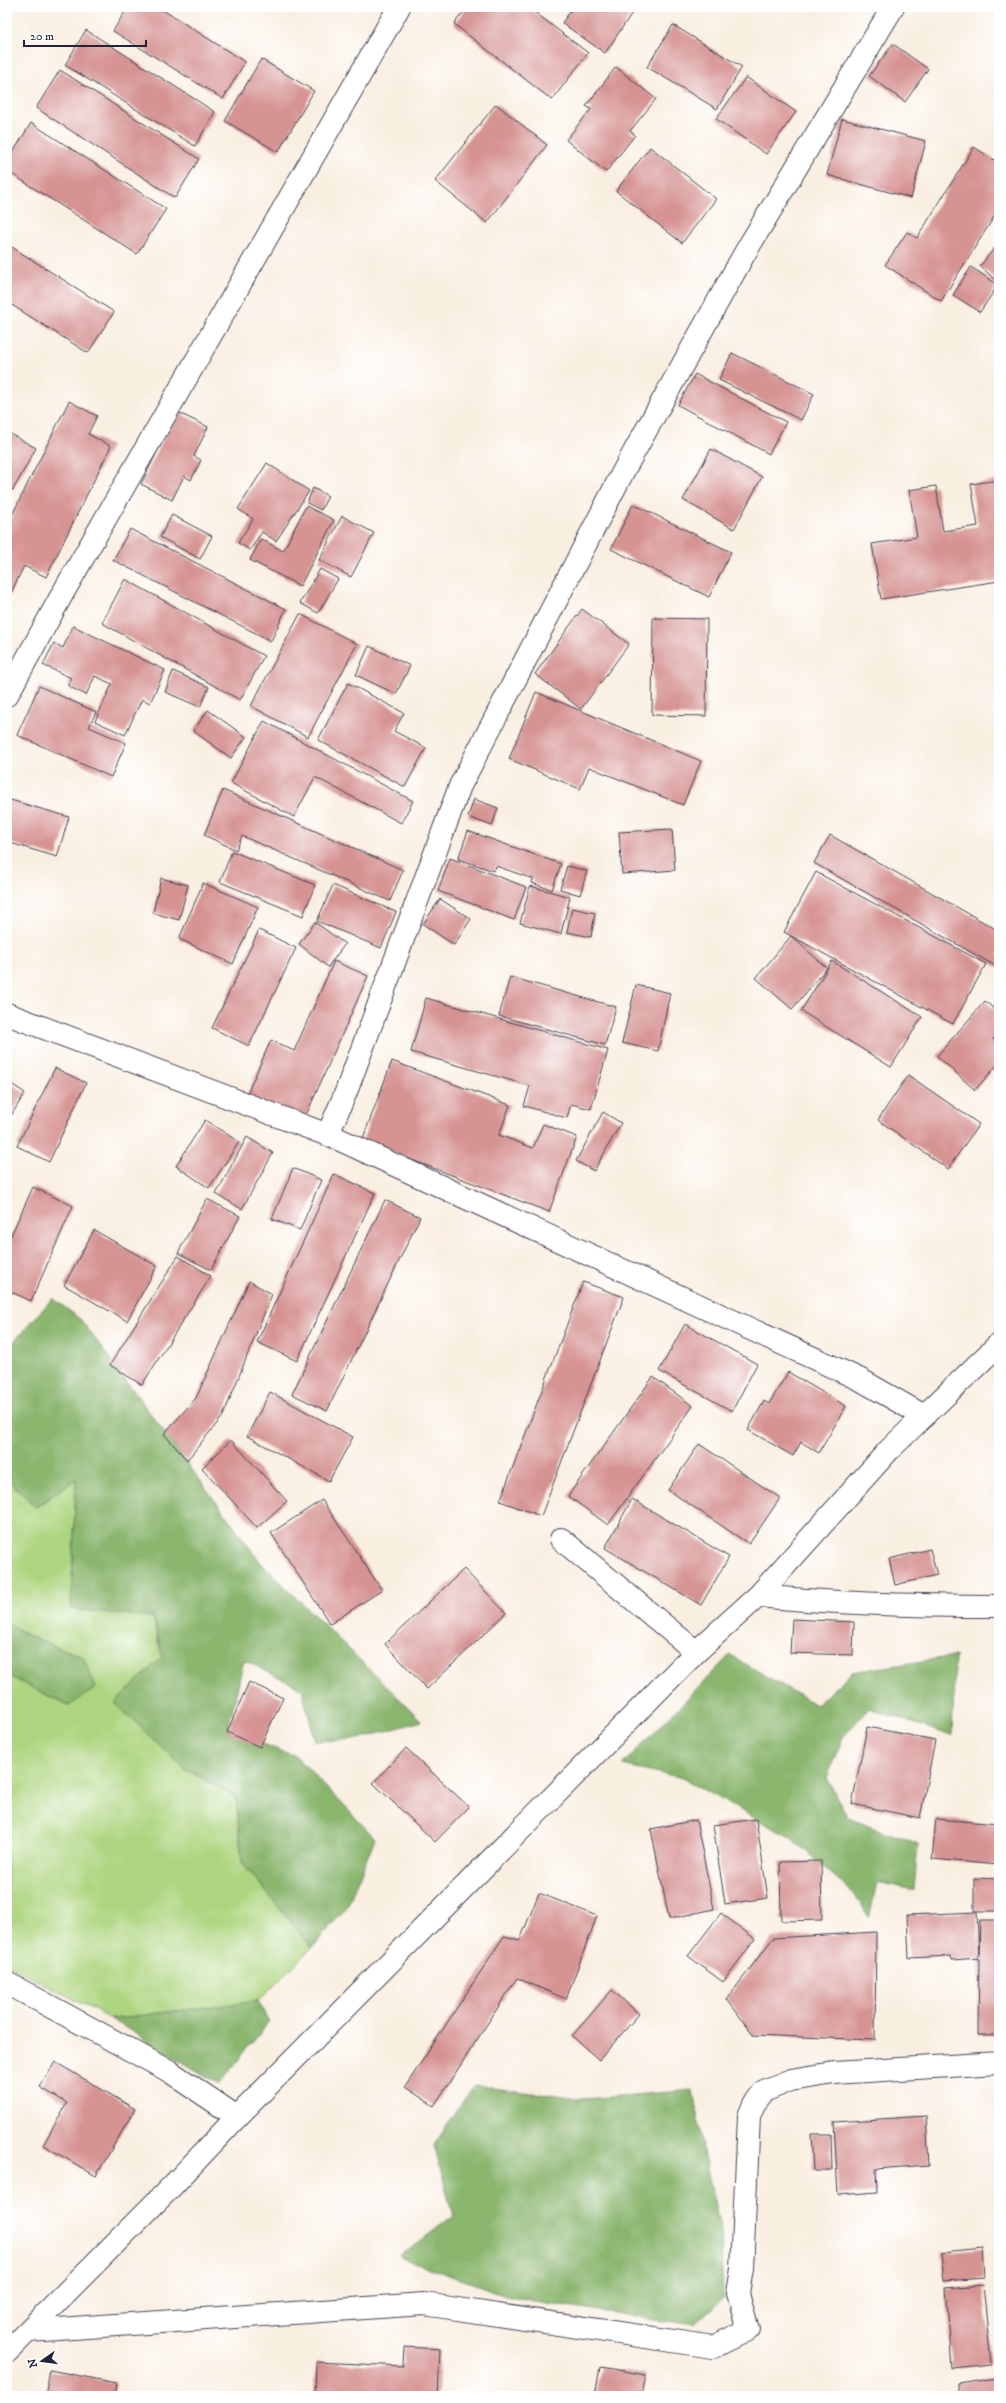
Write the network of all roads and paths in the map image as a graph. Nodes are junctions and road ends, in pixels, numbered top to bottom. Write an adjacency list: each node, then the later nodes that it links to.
1 (399, 7): 3 (street)
2 (894, 7): 5 (street)
3 (7, 695)
4 (7, 1014): 5 (street)
5 (328, 1134): 7 (street)
6 (999, 1344): 7 (street)
7 (924, 1416): 9 (street)
8 (561, 1539): 11 (street)
9 (758, 1596): 10 (street); 11 (street)
10 (999, 1606)
11 (696, 1652): 14 (street)
12 (7, 1984): 14 (street)
13 (999, 2062): 15 (street)
14 (237, 2117): 15 (street)
15 (29, 2331): 16 (street)
16 (7, 2352)

